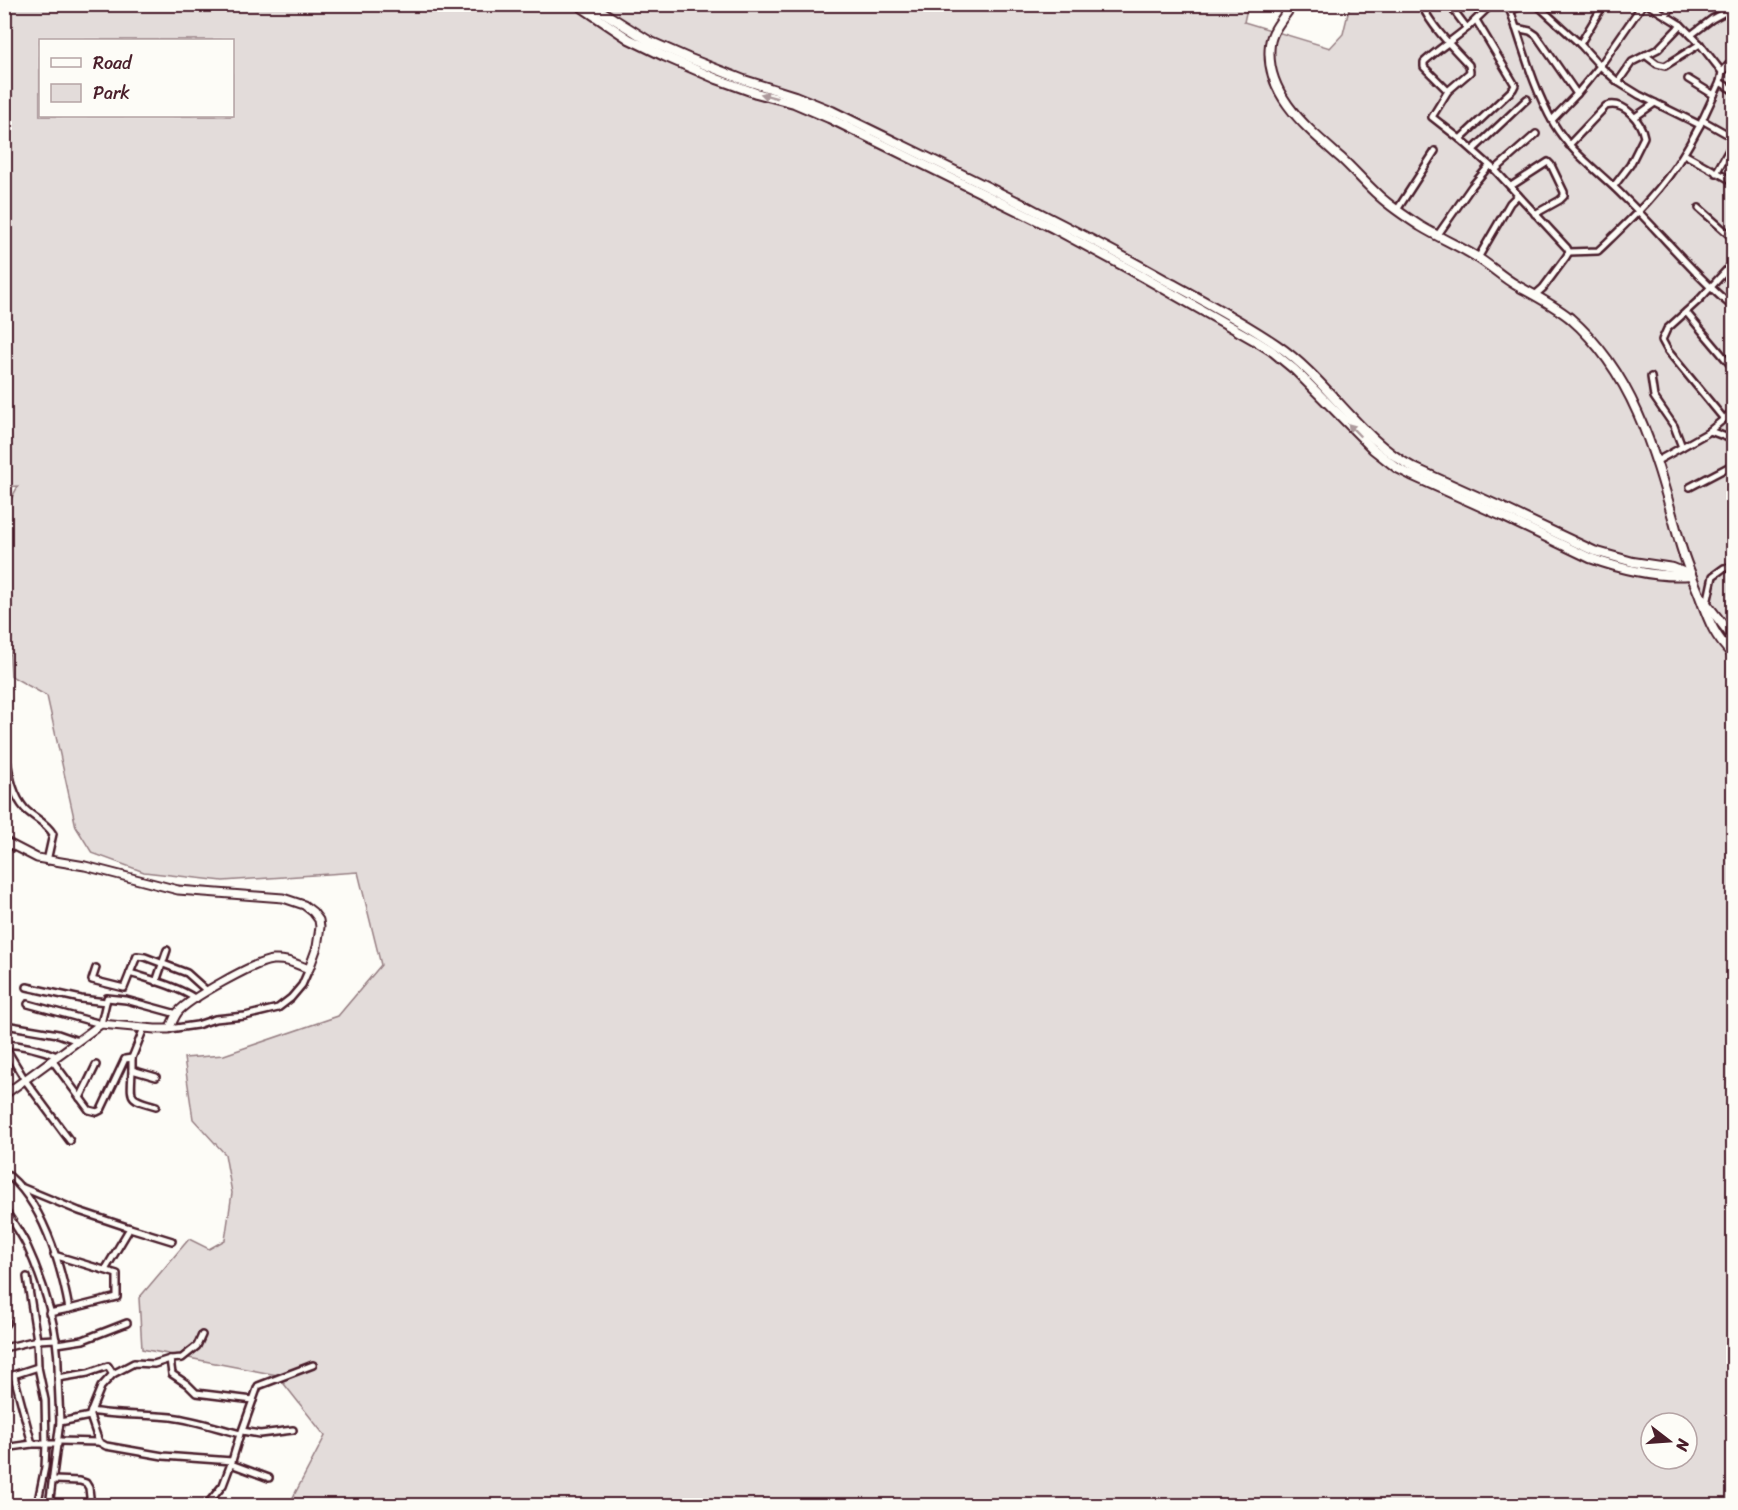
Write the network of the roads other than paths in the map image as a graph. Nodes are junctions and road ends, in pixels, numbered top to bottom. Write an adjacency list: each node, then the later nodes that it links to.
1 (577, 4): 77 (main road, one-way to 1)
2 (590, 4): 77 (main road)
3 (1293, 4): 54 (main road)
4 (1421, 4): 21 (street)
5 (1451, 4): 18 (street)
6 (1508, 4): 14 (street)
7 (1526, 4): 14 (street)
8 (1536, 4): 22 (street)
9 (1604, 4): 22 (street)
10 (1645, 4): 15 (street); 26 (street)
11 (1675, 4): 15 (street)
12 (1491, 5): 16 (street)
13 (1734, 7): 20 (street)
14 (1510, 11): 19 (street)
15 (1665, 15): 17 (street)
16 (1476, 20): 18 (street); 41 (street)
17 (1681, 25): 20 (street); 24 (street)
18 (1467, 28): 21 (street)
19 (1516, 28): 33 (street); 38 (street)
20 (1691, 35): 23 (street)
21 (1448, 43): 31 (street); 31 (street)
22 (1580, 44): 26 (street)
23 (1700, 44): 24 (street); 27 (street)
24 (1645, 55): 29 (street)
25 (1734, 59): 27 (street)
26 (1600, 66): 29 (street); 33 (street)
27 (1722, 72): 30 (street)
28 (1688, 79): 34 (street)
29 (1618, 82): 36 (street)
30 (1720, 82): 32 (street); 34 (street)
31 (1448, 91): 41 (street)
32 (1734, 91)
33 (1578, 94): 38 (street)
34 (1714, 95): 39 (street)
35 (1527, 99): 44 (street)
36 (1655, 103): 37 (street); 39 (street)
37 (1635, 117): 43 (street); 51 (street)
38 (1552, 120): 43 (street)
39 (1701, 122): 42 (street); 46 (street)
40 (1536, 134): 47 (street)
41 (1460, 139): 44 (street)
42 (1734, 140): 48 (street)
43 (1569, 145): 51 (street)
44 (1473, 150): 47 (street)
45 (1435, 151): 54 (street)
46 (1684, 154): 48 (street); 55 (street)
47 (1492, 168): 50 (street); 57 (street)
48 (1716, 173): 49 (street)
49 (1734, 182)
50 (1511, 186): 52 (street); 56 (street)
51 (1614, 186): 55 (street)
52 (1518, 195): 56 (street); 60 (street)
53 (1699, 208): 58 (street)
54 (1397, 210): 57 (main road)
55 (1639, 212): 59 (street); 62 (street)
56 (1535, 214): 59 (street)
57 (1437, 236): 60 (main road)
58 (1734, 239)
59 (1569, 252): 63 (street)
60 (1478, 258): 63 (main road)
61 (1734, 262): 62 (street)
62 (1710, 287): 64 (street); 65 (street)
63 (1535, 295): 73 (main road)
64 (1734, 308)
65 (1686, 312): 66 (street); 69 (street)
66 (1734, 369)
67 (1651, 377): 72 (street)
68 (1734, 410): 69 (street)
69 (1724, 419): 70 (street)
70 (1710, 431): 71 (street); 72 (street)
71 (1734, 440)
72 (1682, 447): 73 (street)
73 (1657, 461): 77 (main road)
74 (1734, 464): 75 (street)
75 (1690, 487)
76 (1734, 567): 79 (street)
77 (1690, 575): 78 (main road)
78 (1699, 594): 79 (main road); 81 (main road)
79 (1707, 604): 80 (main road)
80 (1734, 639)
81 (1734, 657)
82 (4, 746): 84 (street)
83 (4, 841): 84 (street)
84 (46, 861): 88 (street)
85 (167, 950): 86 (street)
86 (163, 965): 89 (street); 90 (street); 93 (street)
87 (96, 968): 91 (street)
88 (309, 969): 93 (street); 101 (street)
89 (130, 973): 90 (street); 91 (street)
90 (156, 982): 94 (street)
91 (109, 984): 95 (street)
92 (27, 987): 95 (street)
93 (207, 991): 94 (street)
94 (196, 999): 97 (street)
95 (106, 1000): 97 (street); 98 (street)
96 (28, 1004): 98 (street)
97 (177, 1014): 101 (street)
98 (101, 1024): 100 (street); 102 (street)
99 (11, 1026): 102 (street)
100 (144, 1029): 101 (street); 105 (street)
101 (169, 1029)
102 (78, 1041): 104 (street)
103 (4, 1045): 104 (street); 109 (street)
104 (54, 1058): 109 (street); 111 (street)
105 (132, 1058): 107 (street); 111 (street)
106 (96, 1065): 111 (street)
107 (132, 1070): 108 (street); 112 (street)
108 (156, 1077)
109 (25, 1080): 110 (street); 113 (street)
110 (4, 1095)
111 (80, 1098)
112 (156, 1106)
113 (70, 1141)
114 (4, 1172): 115 (street)
115 (18, 1186): 117 (street); 119 (street)
116 (4, 1209): 123 (street)
117 (130, 1228): 118 (street); 120 (street)
118 (172, 1241)
119 (54, 1255): 120 (street); 122 (street)
120 (105, 1270): 122 (street)
121 (27, 1277): 128 (street)
122 (69, 1309): 123 (street)
123 (49, 1312): 129 (street)
124 (4, 1316): 126 (street)
125 (127, 1323): 129 (street)
126 (4, 1326)
127 (202, 1335): 131 (street)
128 (37, 1340): 129 (street); 130 (street); 133 (street)
129 (56, 1342): 137 (street)
130 (4, 1348)
131 (170, 1359): 134 (street); 138 (street)
132 (313, 1365): 138 (street)
133 (38, 1367): 135 (street); 146 (street)
134 (113, 1374): 137 (street); 139 (street)
135 (14, 1376): 136 (street); 145 (street)
136 (4, 1378)
137 (58, 1378): 140 (street)
138 (253, 1400): 142 (street)
139 (90, 1414): 140 (street); 142 (street); 144 (street)
140 (60, 1422): 143 (street)
141 (293, 1430): 142 (street)
142 (241, 1432): 148 (street)
143 (58, 1442): 144 (street); 146 (street); 150 (street)
144 (99, 1442): 148 (street)
145 (32, 1444): 146 (street); 147 (street)
146 (46, 1444): 152 (street)
147 (4, 1448)
148 (231, 1462): 149 (street); 155 (street)
149 (269, 1478)
150 (54, 1480): 151 (street); 154 (street)
151 (49, 1505): 153 (street)
152 (36, 1506)
153 (57, 1506)
154 (91, 1506)
155 (206, 1506)

